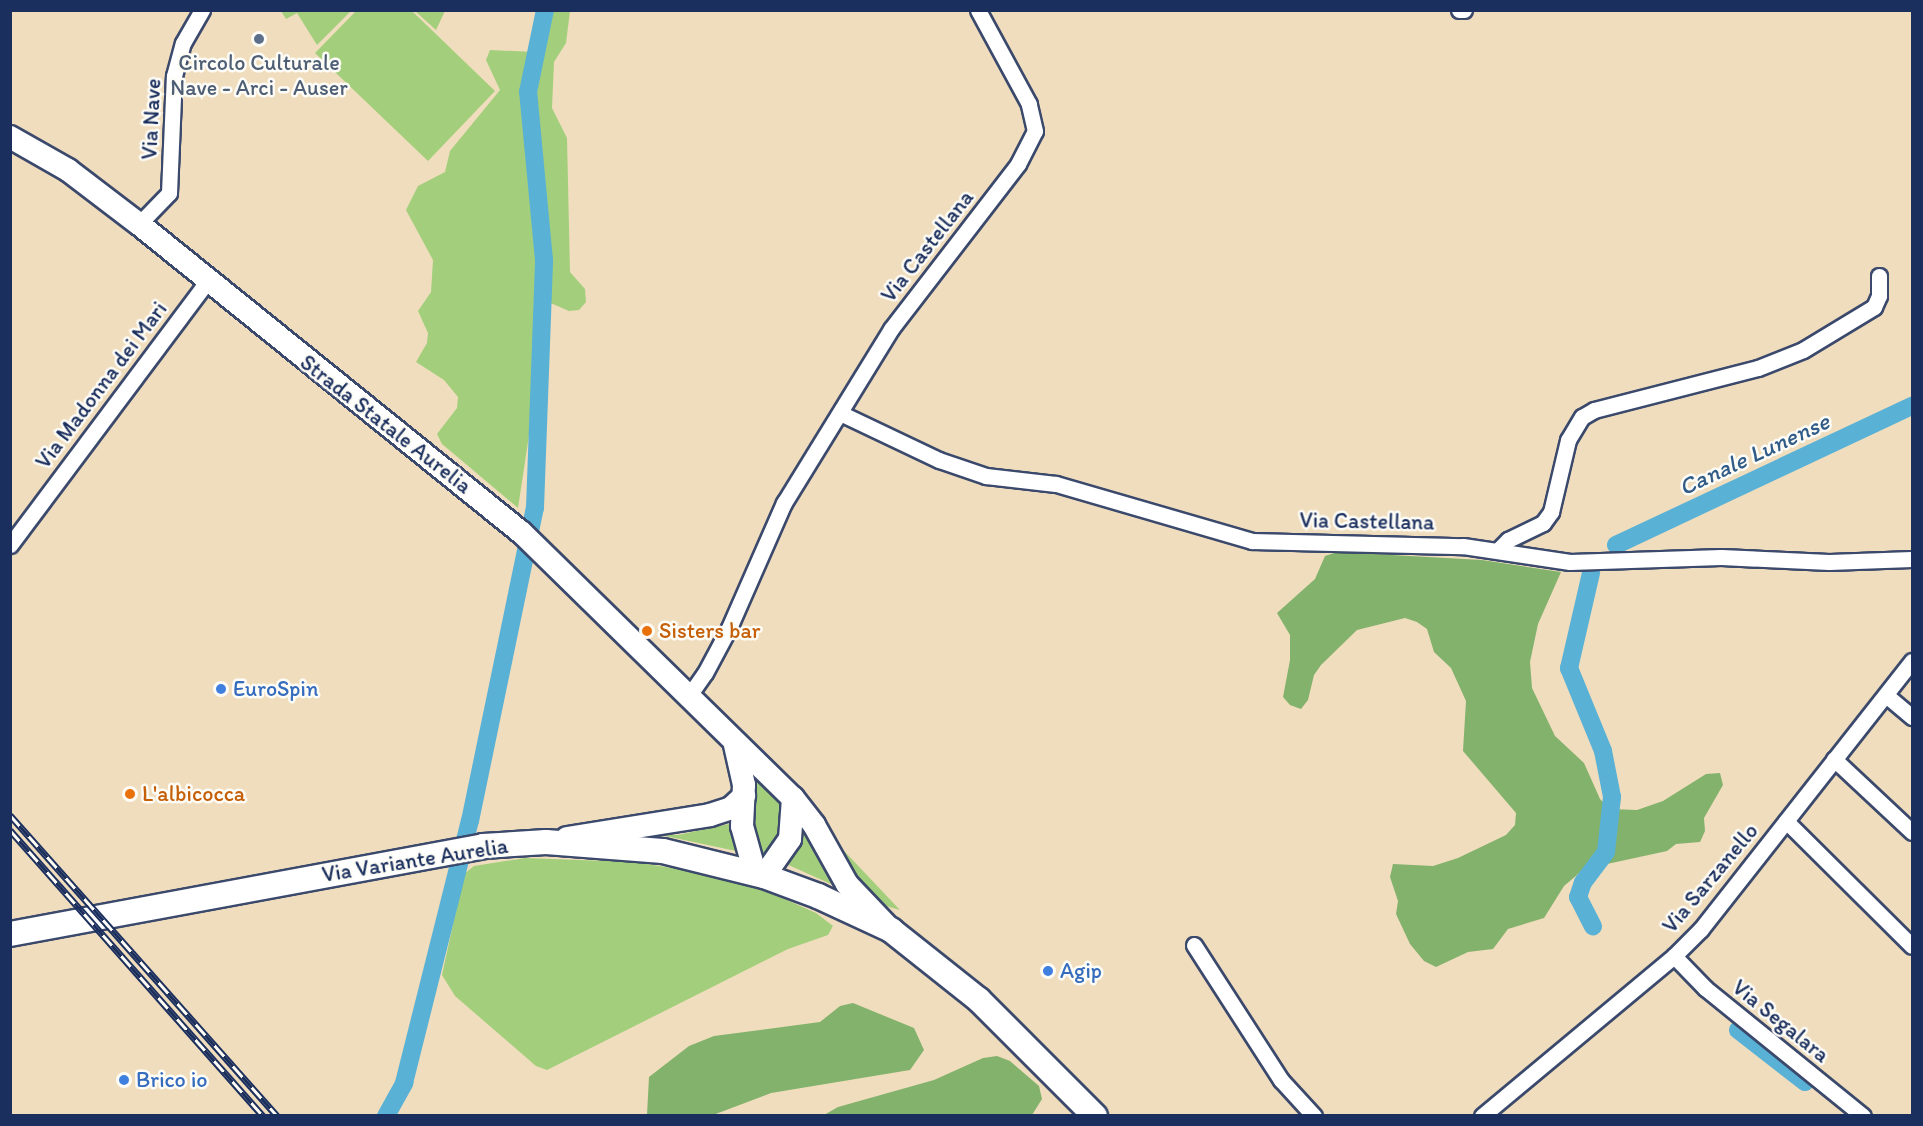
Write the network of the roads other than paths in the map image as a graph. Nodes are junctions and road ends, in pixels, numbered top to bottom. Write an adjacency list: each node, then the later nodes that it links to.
1 (202, 10): 6 (street, Via Nave)
2 (978, 10): 9 (street, Via Castellana)
3 (1459, 10): 4 (street)
4 (1464, 10)
5 (10, 136): 6 (main road, Strada Statale Aurelia)
6 (139, 224): 8 (main road, Strada Statale Aurelia)
7 (1879, 276): 11 (street)
8 (207, 282): 10 (street, Via Madonna dei Mari); 15 (main road, Strada Statale Aurelia)
9 (840, 413): 11 (street, Via Castellana); 15 (street, Via Castellana)
10 (10, 544)
11 (1499, 549): 12 (street, Via Castellana)
12 (1912, 559)
13 (1912, 661): 14 (street, Via Sarzanello)
14 (1887, 696): 16 (street); 18 (street, Via Sarzanello)
15 (688, 697): 17 (main road, Strada Statale Aurelia)
16 (1912, 717)
17 (735, 743): 19 (main road, Strada Statale Aurelia); 20 (main road, Strada Statale Aurelia)
18 (1834, 759): 21 (street, Via Sarzanello); 22 (street)
19 (744, 796): 23 (main road); 24 (main road, Strada Statale Aurelia)
20 (793, 798): 24 (main road); 26 (main road, Strada Statale Aurelia)
21 (1786, 821): 29 (street); 30 (street, Via Sarzanello)
22 (1912, 832)
23 (546, 842): 24 (main road, Via Variante Aurelia); 27 (main road, Via Variante Aurelia)
24 (759, 875): 25 (main road, Via Variante Aurelia)
25 (818, 896): 26 (main road, Strada Statale Aurelia)
26 (891, 930): 31 (main road, Strada Statale Aurelia)
27 (10, 934)
28 (1194, 945): 32 (street)
29 (1912, 946)
30 (1674, 956): 33 (street, Via Sarzanello); 34 (street, Via Segalara)
31 (1095, 1116)
32 (1314, 1116)
33 (1482, 1116)
34 (1863, 1116)

